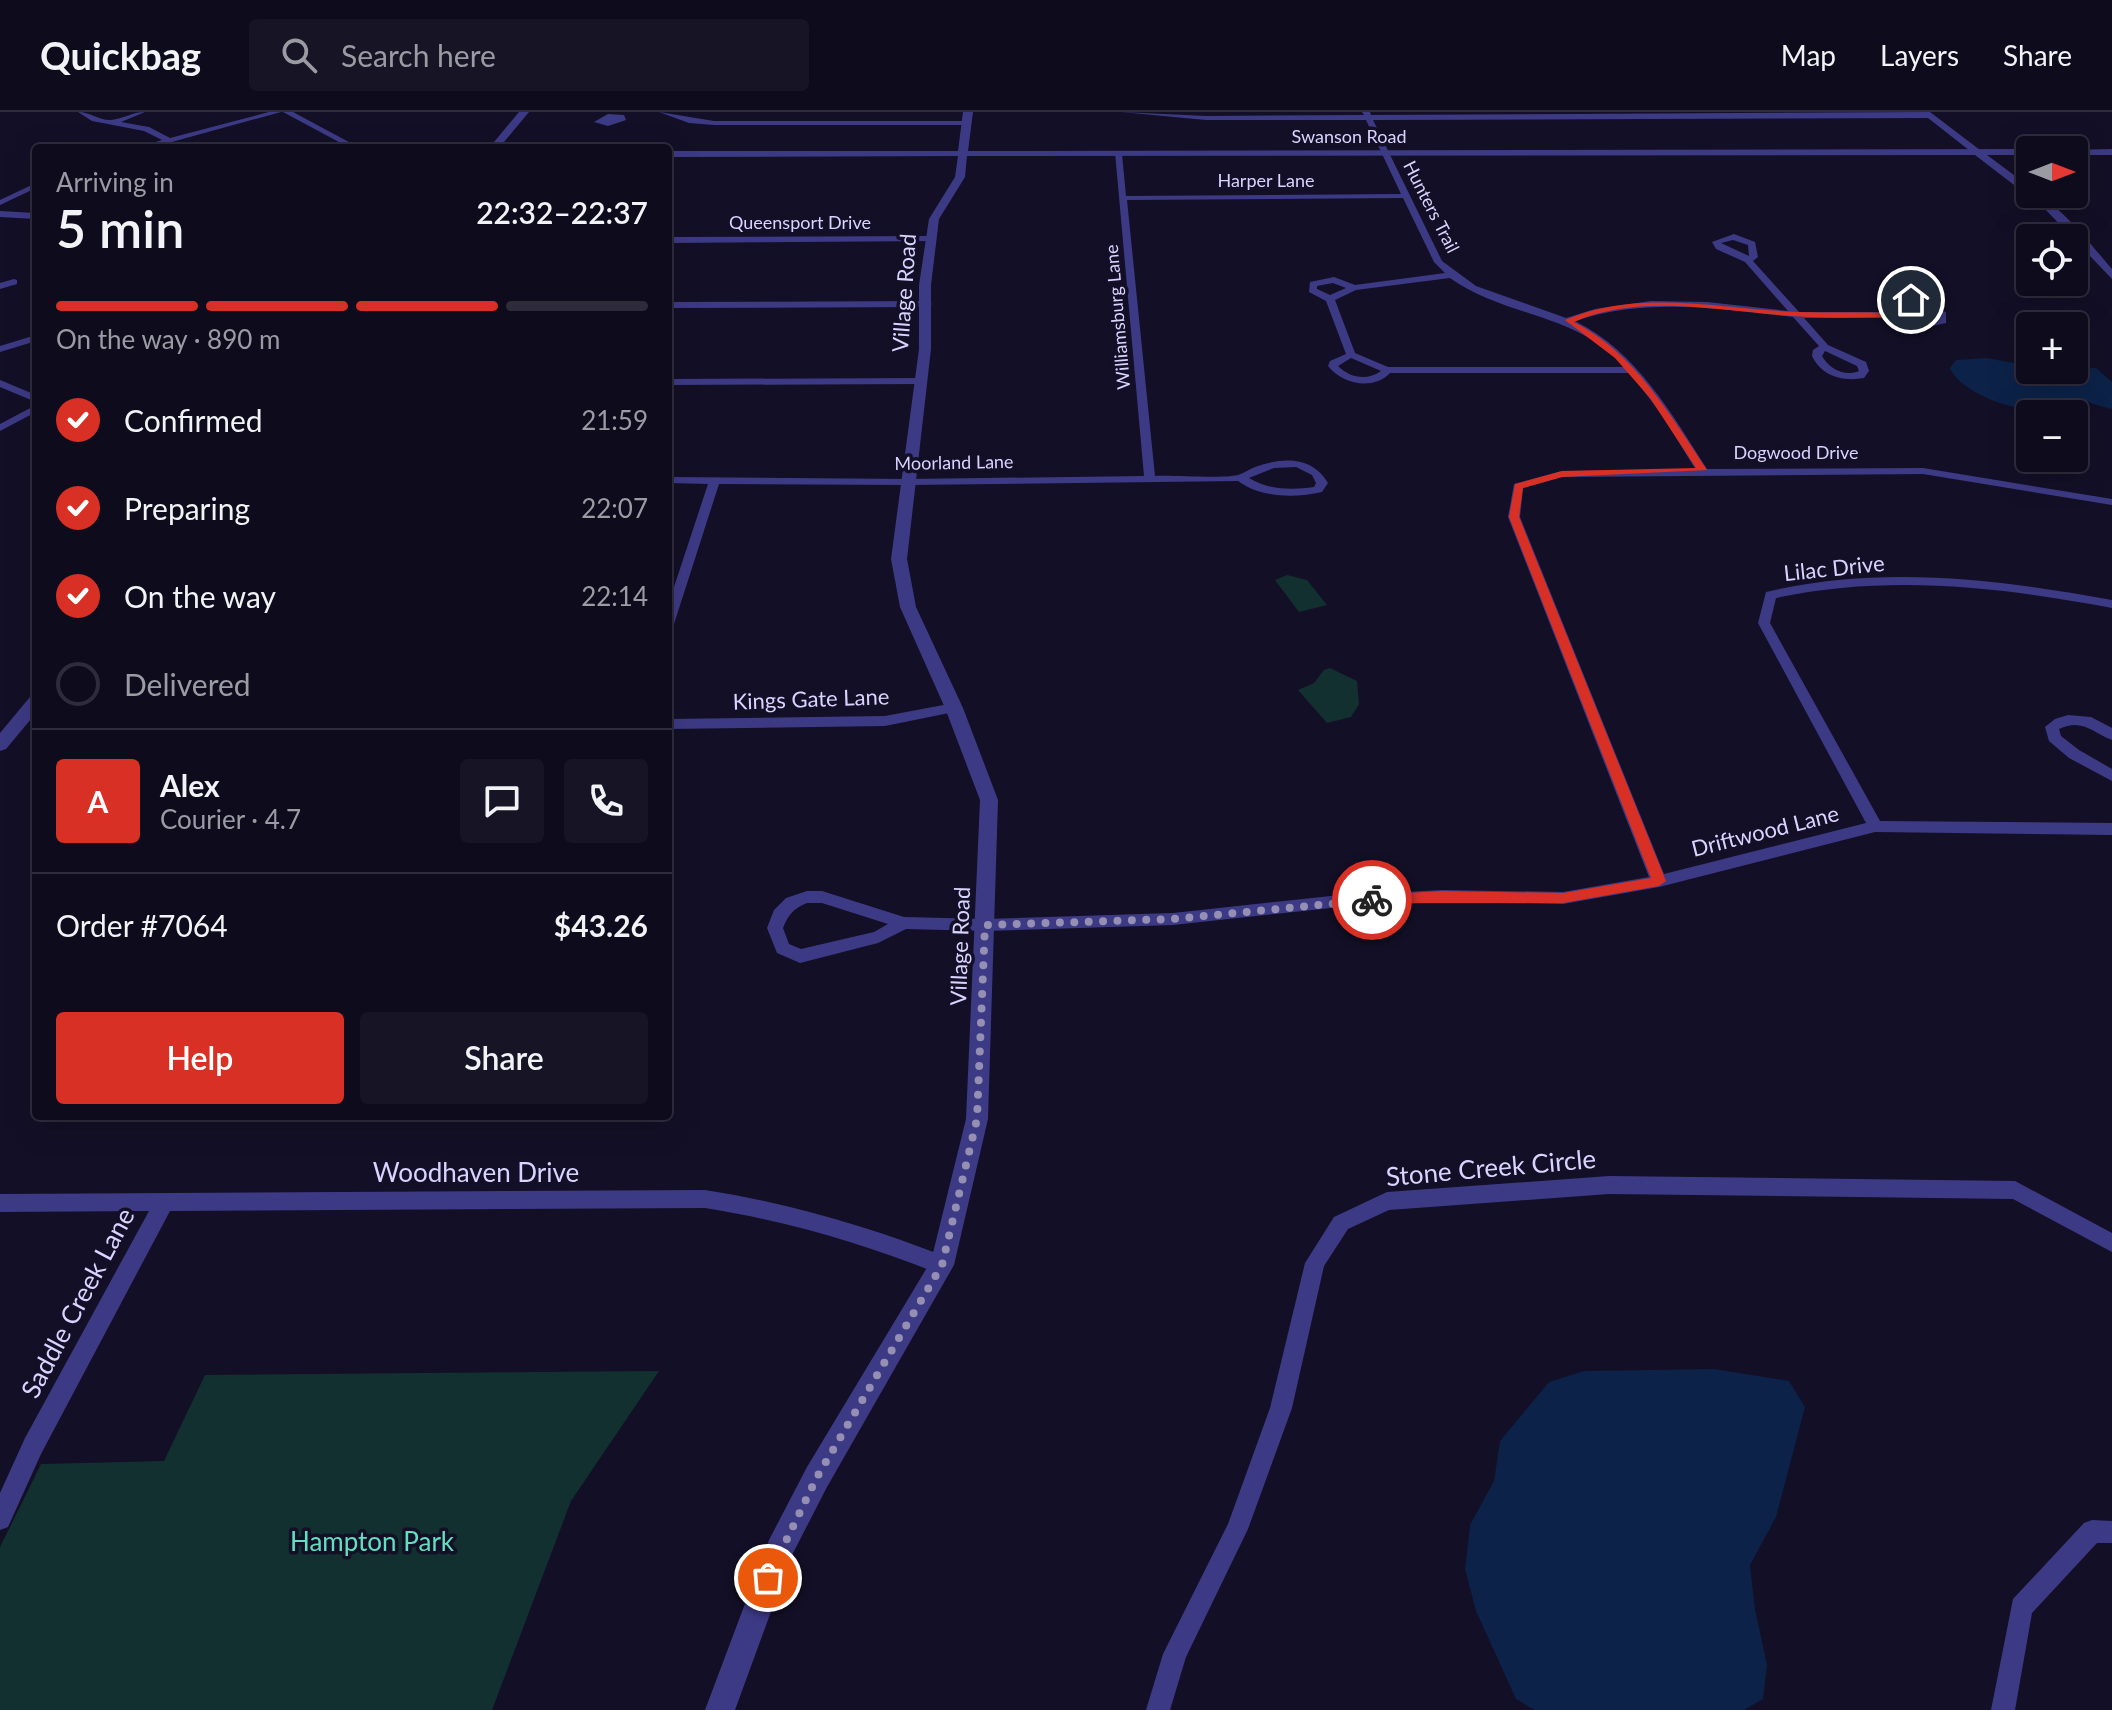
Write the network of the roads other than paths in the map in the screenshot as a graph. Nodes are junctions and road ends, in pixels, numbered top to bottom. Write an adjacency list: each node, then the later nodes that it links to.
1 (82, 112): 15 (street)
2 (141, 112): 15 (street)
3 (237, 112): 14 (street)
4 (277, 112): 10 (street)
5 (287, 112): 20 (street)
6 (524, 112): 21 (street)
7 (663, 112): 16 (street)
8 (968, 112): 16 (street, Village Road)
9 (1125, 112): 13 (street)
10 (264, 113): 14 (street)
11 (1607, 114): 12 (street); 13 (street)
12 (1927, 114): 22 (street)
13 (1367, 115): 29 (street, Hunters Trail)
14 (244, 121): 17 (street)
15 (112, 122): 17 (street)
16 (967, 123): 27 (street, Village Road)
17 (168, 140): 18 (street); 19 (street)
18 (154, 144)
19 (175, 144)
20 (348, 144)
21 (497, 144)
22 (1977, 152): 23 (street, Swanson Road); 29 (street, Swanson Road); 30 (street)
23 (2016, 152)
24 (2088, 152): 25 (street)
25 (2112, 152)
26 (672, 154): 27 (street, Swanson Road)
27 (962, 154): 28 (street, Swanson Road); 38 (street, Village Road)
28 (1118, 154): 29 (street, Swanson Road); 33 (street, Williamsburg Lane)
29 (1386, 154): 32 (street, Hunters Trail)
30 (2016, 182)
31 (32, 187): 34 (street)
32 (1407, 196): 33 (street, Harper Lane); 41 (street, Hunters Trail)
33 (1124, 198): 67 (street, Williamsburg Lane)
34 (0, 203)
35 (2050, 208): 42 (street)
36 (0, 214): 37 (street)
37 (32, 216)
38 (931, 239): 39 (street, Queensport Drive); 49 (street, Village Road)
39 (672, 240)
40 (1748, 260): 51 (street)
41 (1450, 275): 46 (street); 53 (street, Hunters Trail)
42 (2112, 276)
43 (14, 282): 44 (street)
44 (0, 286)
45 (1898, 286): 48 (street)
46 (1354, 288): 47 (street); 47 (street)
47 (1330, 299): 57 (street)
48 (1912, 303): 52 (street); 52 (street)
49 (927, 304): 50 (street); 60 (street, Village Road)
50 (672, 305)
51 (1797, 314): 52 (street); 53 (street); 55 (street)
52 (1898, 315)
53 (1567, 321): 59 (street, Hunters Trail)
54 (32, 339): 56 (street)
55 (1825, 347)
56 (0, 349)
57 (1351, 355): 58 (street); 58 (street)
58 (1387, 370): 59 (street)
59 (1629, 370): 66 (street, Hunters Trail)
60 (921, 381): 61 (street); 71 (street, Village Road)
61 (672, 382)
62 (0, 383): 63 (street)
63 (32, 397)
64 (32, 410): 65 (street)
65 (0, 428)
66 (1702, 470): 72 (street, Dogwood Drive); 83 (street, Dogwood Drive)
67 (1150, 478): 68 (street, Moorland Lane); 71 (street, Moorland Lane)
68 (1241, 478): 68 (street, Moorland Lane)
69 (672, 480): 70 (street, Moorland Lane)
70 (715, 480): 71 (street, Moorland Lane); 74 (street)
71 (908, 482): 76 (street, Village Road)
72 (2112, 502)
73 (2112, 604): 81 (street, Lilac Drive)
74 (672, 612)
75 (32, 707): 79 (street)
76 (954, 708): 77 (street, Kings Gate Lane); 85 (street, Village Road)
77 (672, 724)
78 (2112, 735): 80 (street)
79 (0, 745)
80 (2112, 776)
81 (1875, 826): 82 (street, Driftwood Lane); 83 (street, Driftwood Lane)
82 (2112, 829)
83 (1659, 881): 85 (street, Driftwood Lane)
84 (904, 923): 84 (street, Driftwood Lane); 85 (street, Driftwood Lane)
85 (985, 925): 89 (street, Village Road)
86 (165, 1201): 87 (street, Woodhaven Drive); 89 (street, Woodhaven Drive); 90 (street, Saddle Creek Lane)
87 (0, 1203)
88 (2112, 1243): 93 (street, Stone Creek Circle)
89 (942, 1265): 92 (street, Village Road)
90 (0, 1519)
91 (2112, 1532): 94 (street)
92 (720, 1710)
93 (1158, 1710)
94 (2003, 1710)

